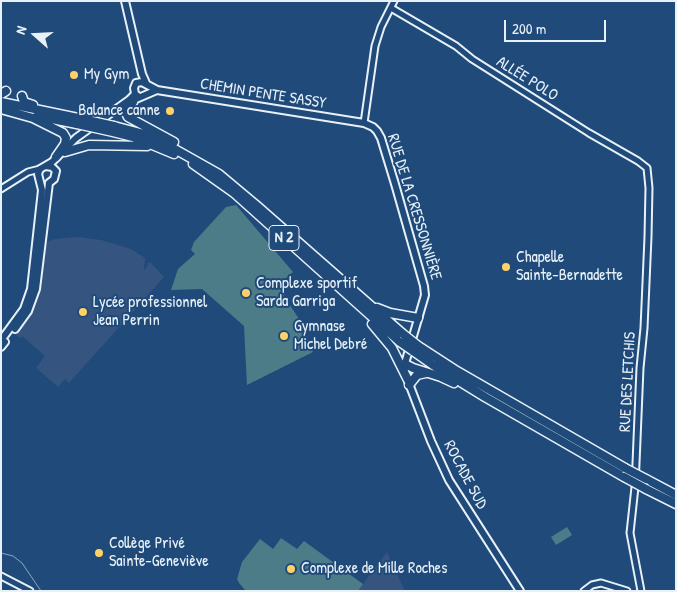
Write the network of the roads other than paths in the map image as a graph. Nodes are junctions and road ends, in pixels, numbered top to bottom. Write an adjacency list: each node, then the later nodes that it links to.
1 (125, 1): 4 (main road)
2 (394, 1): 3 (street)
3 (391, 8): 11 (street); 18 (street, ALLÉE POLO)
4 (146, 86): 6 (main road); 6 (main road); 11 (main road, CHEMIN PENTE SASSY)
5 (22, 96): 9 (highway)
6 (136, 98): 14 (main road); 15 (main road); 21 (highway)
7 (1, 102): 9 (highway, N 2)
8 (1, 108): 10 (highway, N 2); 15 (highway)
9 (63, 115): 10 (highway, N 2)
10 (78, 121): 12 (highway, N 2, bridge)
11 (364, 123): 24 (main road, RUE DE LA CRESSONNIÈRE)
12 (113, 129): 13 (highway, N 2); 21 (highway, N 2)
13 (159, 147): 14 (highway); 22 (highway, N 2)
14 (65, 152): 16 (main road)
15 (56, 157): 17 (main road)
16 (53, 168): 17 (main road); 19 (main road)
17 (41, 173): 19 (main road); 20 (street); 26 (main road)
18 (648, 173): 39 (street, RUE DES LETCHIS)
19 (49, 183): 26 (main road)
20 (1, 189)
21 (256, 205): 23 (highway, N 2)
22 (335, 284): 25 (highway, N 2); 30 (highway)
23 (367, 303): 24 (highway); 25 (highway, N 2)
24 (419, 315): 28 (main road, RUE DE LA CRESSONNIÈRE)
25 (402, 338): 27 (highway, N 2, bridge)
26 (2, 341)
27 (415, 348): 31 (highway, N 2); 32 (highway, N 2, bridge)
28 (405, 364): 29 (highway); 30 (main road, ROCADE SUD)
29 (426, 373): 30 (highway); 31 (highway)
30 (408, 383): 36 (main road, ROCADE SUD)
31 (531, 424): 33 (highway, N 2, bridge)
32 (676, 495)
33 (676, 504)
34 (1, 576): 35 (street)
35 (30, 591)
36 (520, 591)
37 (584, 591): 38 (street)
38 (627, 591)
39 (642, 591)

